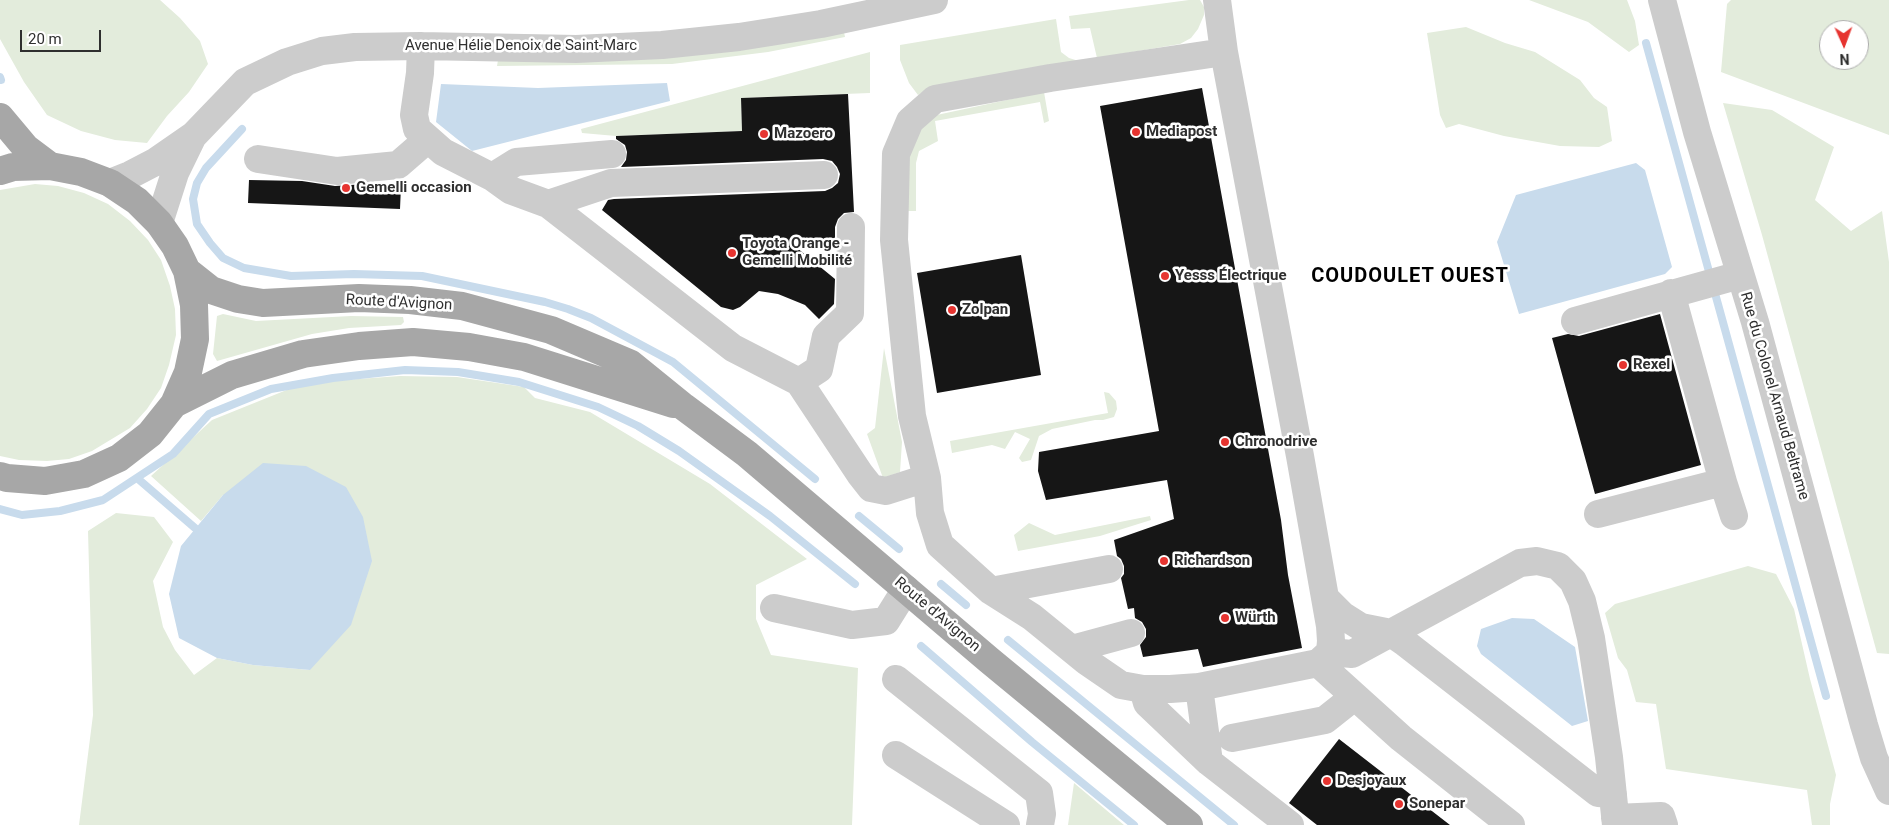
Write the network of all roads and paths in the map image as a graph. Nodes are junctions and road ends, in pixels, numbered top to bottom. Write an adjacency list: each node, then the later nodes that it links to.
1 (934, 0): 4 (street, Avenue Hélie Denoix de Saint-Marc)
2 (1216, 0): 5 (street)
3 (1662, 0): 20 (street, Rue du Colonel Arnaud Beltrame)
4 (421, 46): 7 (street, Avenue Hélie Denoix de Saint-Marc); 8 (street)
5 (1224, 52): 27 (street); 34 (street)
6 (0, 117): 11 (main road)
7 (194, 135): 15 (street, Avenue Hélie Denoix de Saint-Marc); 17 (street, Avenue Hélie Denoix de Saint-Marc)
8 (428, 139): 10 (street); 14 (street)
9 (612, 154): 14 (street)
10 (258, 159)
11 (50, 166): 12 (main road); 15 (main road)
12 (0, 171)
13 (824, 175): 16 (street)
14 (492, 177): 16 (street)
15 (110, 183): 17 (main road)
16 (548, 204): 23 (street)
17 (159, 223): 19 (main road)
18 (852, 227): 23 (street)
19 (187, 271): 24 (main road); 25 (main road, Route d'Avignon)
20 (1740, 274): 21 (street); 47 (street, Rue du Colonel Arnaud Beltrame)
21 (1671, 293): 22 (street); 28 (street)
22 (1575, 321)
23 (799, 382): 27 (street)
24 (174, 404): 25 (main road, Route d'Avignon); 26 (main road)
25 (684, 407): 32 (main road, Route d'Avignon)
26 (0, 476)
27 (927, 478): 33 (street)
28 (1723, 482): 29 (street); 30 (street)
29 (1598, 514)
30 (1734, 516)
31 (1109, 569): 33 (street)
32 (906, 589): 35 (street); 51 (main road, Route d'Avignon)
33 (991, 591): 38 (street)
34 (1326, 599): 37 (street); 39 (street)
35 (774, 608)
36 (1131, 633): 38 (street)
37 (1391, 633): 39 (street); 48 (street); 48 (street)
38 (1072, 649): 42 (street)
39 (1324, 658): 41 (street); 43 (street)
40 (896, 680): 50 (street)
41 (1199, 687): 42 (street); 46 (street)
42 (1143, 689): 46 (street)
43 (1354, 697): 44 (street); 53 (street)
44 (1232, 738)
45 (896, 755): 49 (street)
46 (1210, 762): 52 (street)
47 (1889, 790)
48 (1614, 812): 54 (street)
49 (1006, 825)
50 (1040, 825)
51 (1189, 825)
52 (1290, 825)
53 (1511, 825)
54 (1664, 825)

